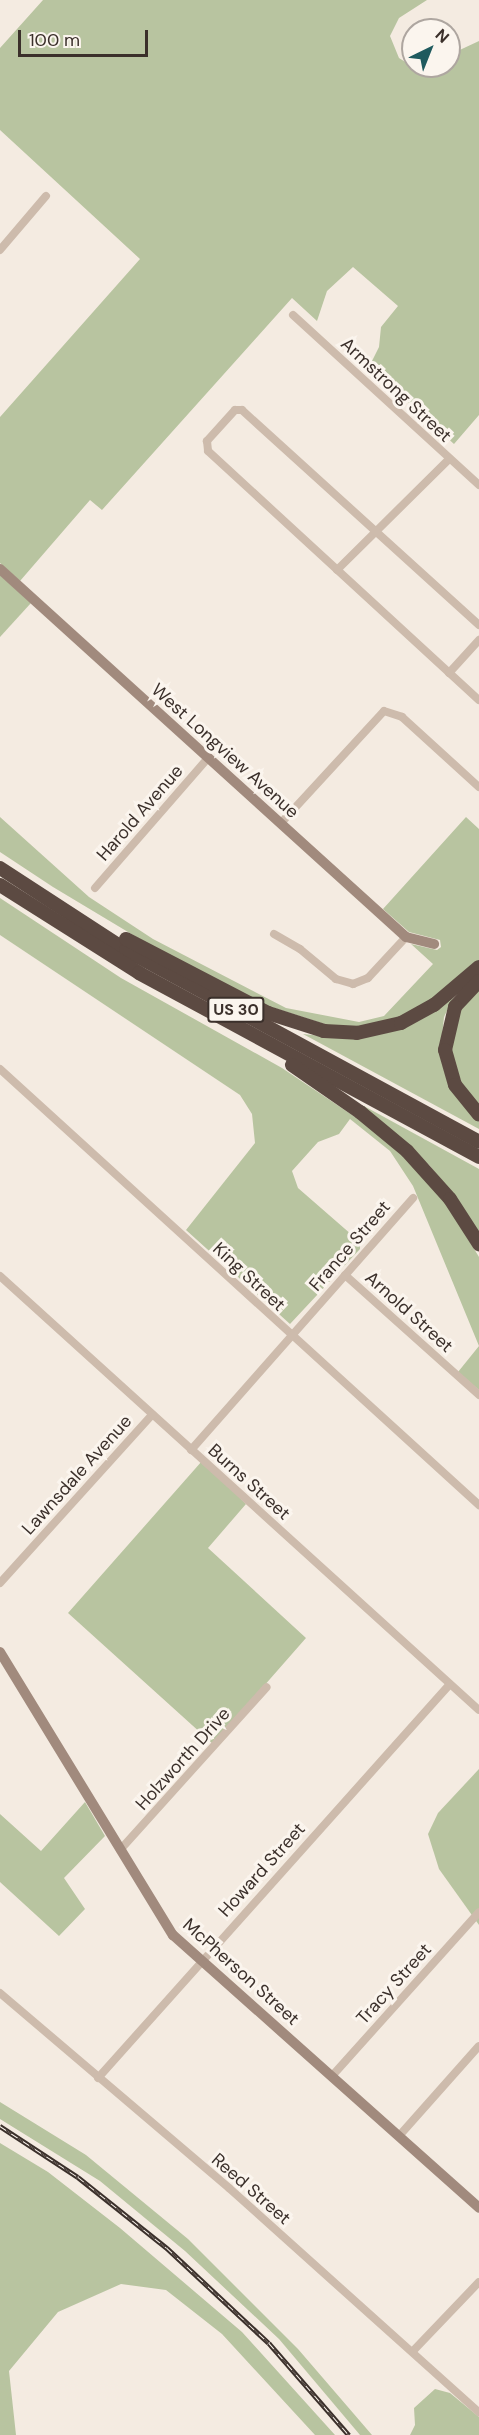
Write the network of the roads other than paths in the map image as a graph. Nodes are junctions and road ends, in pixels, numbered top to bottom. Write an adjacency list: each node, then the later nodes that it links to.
1 (46, 196): 2 (street)
2 (0, 250)
3 (293, 315): 4 (street, Armstrong Street)
4 (449, 459): 5 (street, Armstrong Street); 6 (street)
5 (479, 485)
6 (376, 532): 8 (street); 8 (street); 9 (street)
7 (0, 569): 13 (street, West Longview Avenue)
8 (337, 570): 11 (street)
9 (479, 625)
10 (479, 640): 11 (street)
11 (449, 673): 12 (street)
12 (479, 700)
13 (208, 758): 15 (street, West Longview Avenue); 19 (street, Harold Avenue)
14 (479, 787): 15 (street)
15 (281, 823): 21 (street, West Longview Avenue)
16 (0, 860): 24 (highway)
17 (0, 868): 28 (highway, US 30)
18 (0, 885): 23 (highway, US 30)
19 (95, 888)
20 (274, 934): 21 (street)
21 (406, 937): 22 (street, West Longview Avenue)
22 (434, 944)
23 (97, 948): 29 (highway, US 30); 31 (highway)
24 (479, 967)
25 (479, 981): 27 (highway)
26 (0, 1069): 34 (street, King Street)
27 (479, 1115)
28 (479, 1142)
29 (479, 1157)
30 (413, 1198): 32 (street, France Street)
31 (479, 1244)
32 (345, 1275): 34 (street, France Street); 35 (street, Arnold Street)
33 (0, 1276): 36 (street, Burns Street)
34 (291, 1336): 37 (street, France Street); 38 (street, King Street)
35 (479, 1395)
36 (152, 1415): 37 (street, Burns Street); 39 (street, Lawnsdale Avenue)
37 (191, 1450): 41 (street, Burns Street)
38 (479, 1504)
39 (0, 1582)
40 (0, 1652): 44 (street, McPherson Street)
41 (450, 1684): 43 (street, Burns Street); 46 (street, Howard Street)
42 (267, 1688): 44 (street, Holzworth Drive)
43 (479, 1710)
44 (120, 1850): 46 (street, McPherson Street)
45 (479, 1912): 49 (street, Tracy Street)
46 (202, 1960): 49 (street, McPherson Street); 50 (street, Howard Street)
47 (0, 1993): 50 (street, Reed Street)
48 (479, 2046): 51 (street)
49 (332, 2076): 51 (street, McPherson Street)
50 (98, 2078): 54 (street, Reed Street)
51 (399, 2136): 52 (street, McPherson Street)
52 (479, 2208)
53 (479, 2283): 54 (street)
54 (413, 2351): 55 (street, Reed Street)
55 (479, 2412)

